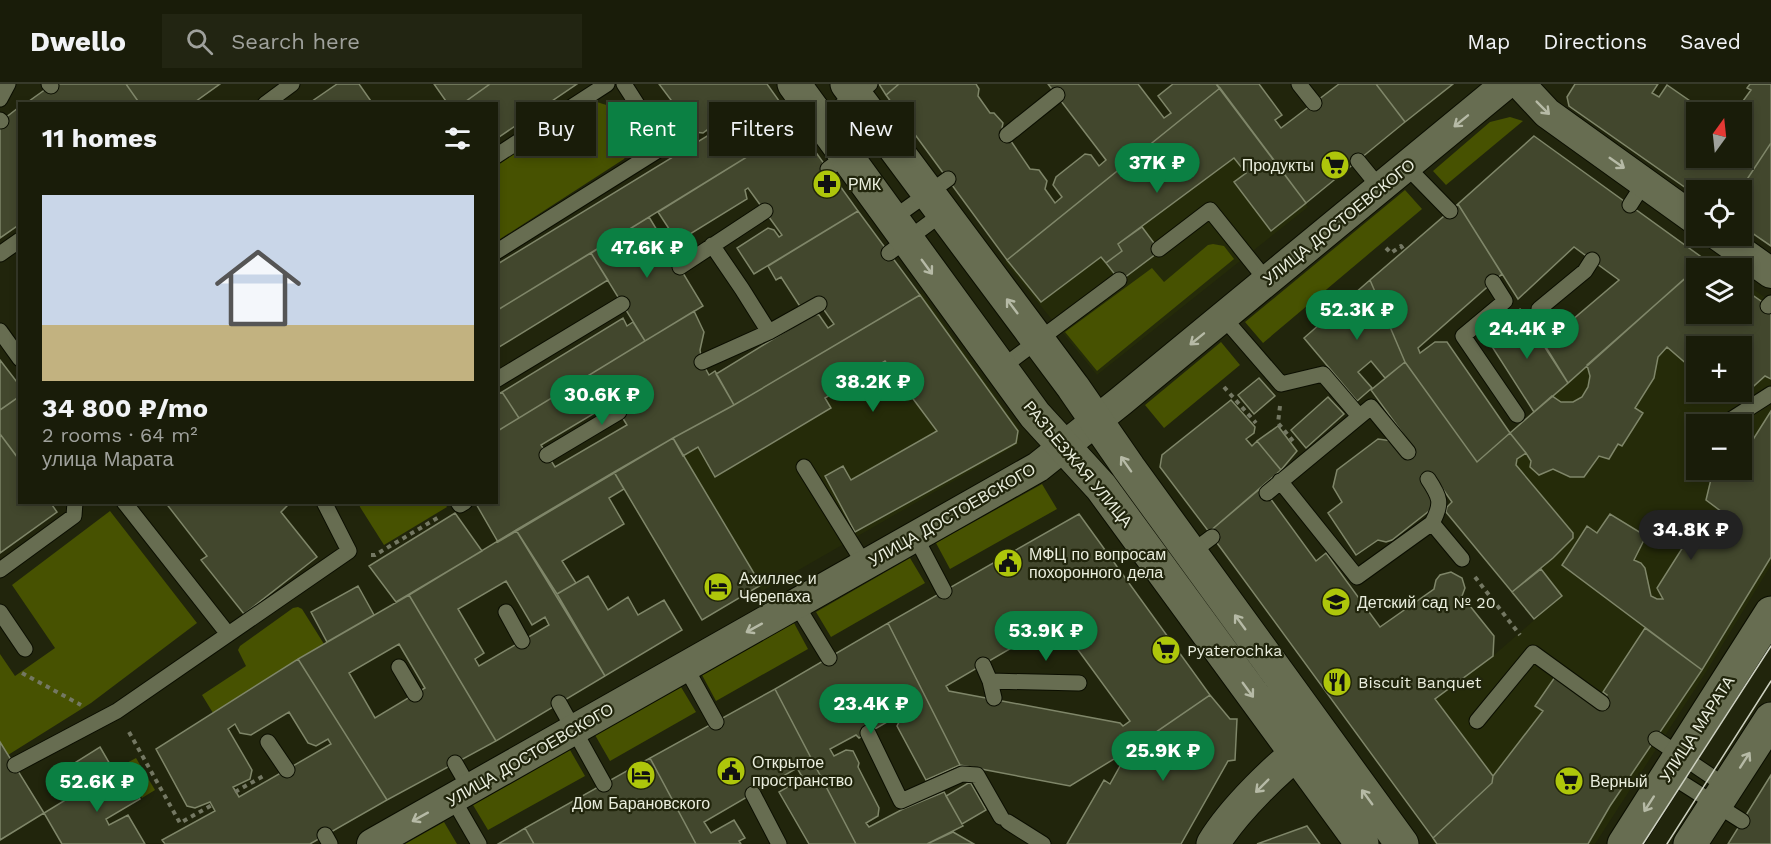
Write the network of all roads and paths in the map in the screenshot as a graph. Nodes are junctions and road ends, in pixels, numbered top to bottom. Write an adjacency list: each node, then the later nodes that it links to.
1 (8, 84): 11 (lane)
2 (607, 84): 18 (lane)
3 (624, 84): 36 (lane)
4 (794, 84): 16 (street, РАЗЪЕЗЖАЯ УЛИЦА)
5 (1299, 84): 15 (lane)
6 (1506, 84): 23 (street, УЛИЦА ДОСТОЕВСКОГО, one-way to 23)
7 (1520, 84): 28 (street, one-way to 28)
8 (284, 86): 12 (lane); 13 (lane)
9 (857, 88): 14 (street, РАЗЪЕЗЖАЯ УЛИЦА); 16 (lane)
10 (1057, 95): 17 (lane)
11 (0, 99)
12 (267, 102)
13 (291, 102)
14 (865, 102)
15 (1314, 104)
16 (821, 121): 22 (street, РАЗЪЕЗЖАЯ УЛИЦА)
17 (1006, 135)
18 (498, 155)
19 (845, 156): 22 (lane)
20 (905, 156): 25 (street, РАЗЪЕЗЖАЯ УЛИЦА)
21 (1358, 161): 24 (lane)
22 (837, 162): 29 (street, РАЗЪЕЗЖАЯ УЛИЦА)
23 (1406, 166): 24 (street, УЛИЦА ДОСТОЕВСКОГО); 27 (lane)
24 (1380, 188): 42 (street, УЛИЦА ДОСТОЕВСКОГО)
25 (940, 195): 29 (lane); 29 (lane); 50 (street, РАЗЪЕЗЖАЯ УЛИЦА, one-way to 25)
26 (765, 211): 31 (lane)
27 (1450, 211)
28 (1686, 216)
29 (896, 237): 53 (street, РАЗЪЕЗЖАЯ УЛИЦА, one-way to 53)
30 (18, 241): 37 (lane)
31 (712, 245): 39 (lane); 49 (lane)
32 (1733, 246): 40 (street)
33 (1386, 248): 35 (path)
34 (1159, 249): 42 (lane)
35 (1404, 250)
36 (498, 251)
37 (0, 254)
38 (1592, 260): 46 (lane)
39 (680, 267)
40 (1771, 273)
41 (1119, 280): 50 (lane)
42 (1267, 281): 47 (street, УЛИЦА ДОСТОЕВСКОГО)
43 (1493, 282): 60 (lane)
44 (622, 304): 54 (lane)
45 (819, 304): 49 (lane)
46 (1539, 309)
47 (1223, 317): 55 (lane); 62 (street, УЛИЦА ДОСТОЕВСКОГО, one-way to 62)
48 (0, 331): 51 (lane)
49 (769, 332): 52 (lane)
50 (1038, 340): 53 (lane); 62 (street, РАЗЪЕЗЖАЯ УЛИЦА)
51 (18, 356)
52 (702, 362)
53 (1001, 368): 64 (street, РАЗЪЕЗЖАЯ УЛИЦА)
54 (498, 379)
55 (1281, 384): 61 (lane); 67 (path)
56 (1224, 387): 63 (path)
57 (1771, 394): 59 (lane)
58 (619, 412): 66 (lane)
59 (1740, 414)
60 (1517, 415)
61 (1359, 416): 65 (lane); 67 (lane)
62 (1096, 421): 64 (street, УЛИЦА ДОСТОЕВСКОГО); 78 (street, РАЗЪЕЗЖАЯ УЛИЦА, one-way to 62)
63 (1256, 423)
64 (1064, 447): 77 (street, УЛИЦА ДОСТОЕВСКОГО); 83 (street, РАЗЪЕЗЖАЯ УЛИЦА)
65 (1408, 452)
66 (547, 455)
67 (1307, 459): 70 (lane)
68 (804, 467): 81 (lane)
69 (1428, 479): 76 (lane)
70 (1280, 481): 71 (lane); 76 (lane)
71 (1267, 493)
72 (75, 504): 82 (lane)
73 (126, 504): 89 (lane)
74 (325, 504): 79 (lane)
75 (459, 504): 79 (path)
76 (1432, 523): 80 (lane)
77 (915, 536): 81 (street, УЛИЦА ДОСТОЕВСКОГО); 84 (lane)
78 (1201, 545): 83 (lane); 111 (street, РАЗЪЕЗЖАЯ УЛИЦА, one-way to 78)
79 (349, 551): 89 (lane)
80 (1462, 559): 92 (path)
81 (865, 565): 85 (street, УЛИЦА ДОСТОЕВСКОГО)
82 (0, 570)
83 (1164, 573): 113 (street, РАЗЪЕЗЖАЯ УЛИЦА, one-way to 113)
84 (944, 591)
85 (796, 604): 93 (lane); 95 (street, УЛИЦА ДОСТОЕВСКОГО, one-way to 95)
86 (0, 612): 91 (lane)
87 (506, 612): 90 (lane)
88 (1767, 627): 114 (street, УЛИЦА МАРАТА)
89 (228, 634): 105 (lane)
90 (522, 641)
91 (25, 649)
92 (1533, 653): 103 (lane); 107 (lane)
93 (829, 657)
94 (983, 665): 98 (lane)
95 (685, 666): 108 (lane); 109 (street, УЛИЦА ДОСТОЕВСКОГО)
96 (399, 667): 100 (lane)
97 (20, 672): 104 (path)
98 (990, 681): 99 (lane); 101 (lane)
99 (1079, 683)
100 (415, 694)
101 (994, 698)
102 (559, 703): 109 (lane)
103 (1602, 704)
104 (86, 707)
105 (117, 711): 116 (lane); 123 (path)
106 (1771, 719): 122 (street, one-way to 106)
107 (1477, 721)
108 (716, 722)
109 (573, 730): 118 (lane); 120 (street, УЛИЦА ДОСТОЕВСКОГО)
110 (868, 733): 127 (lane)
111 (1322, 735): 113 (street); 130 (street, РАЗЪЕЗЖАЯ УЛИЦА, one-way to 111)
112 (268, 742): 117 (lane)
113 (1295, 754): 128 (street, one-way to 128); 129 (street, РАЗЪЕЗЖАЯ УЛИЦА)
114 (1668, 756): 122 (lane); 122 (lane); 131 (street, УЛИЦА МАРАТА, one-way to 131)
115 (455, 763): 120 (lane)
116 (15, 765)
117 (285, 767): 119 (path)
118 (604, 784)
119 (235, 792)
120 (462, 794): 124 (street, УЛИЦА ДОСТОЕВСКОГО, one-way to 124); 125 (lane)
121 (753, 794): 126 (lane)
122 (1728, 804): 132 (street)
123 (212, 805)
124 (372, 844)
125 (479, 844)
126 (779, 844)
127 (1043, 844)
128 (1213, 844)
129 (1362, 844)
130 (1402, 844)
131 (1624, 844)
132 (1690, 844)

